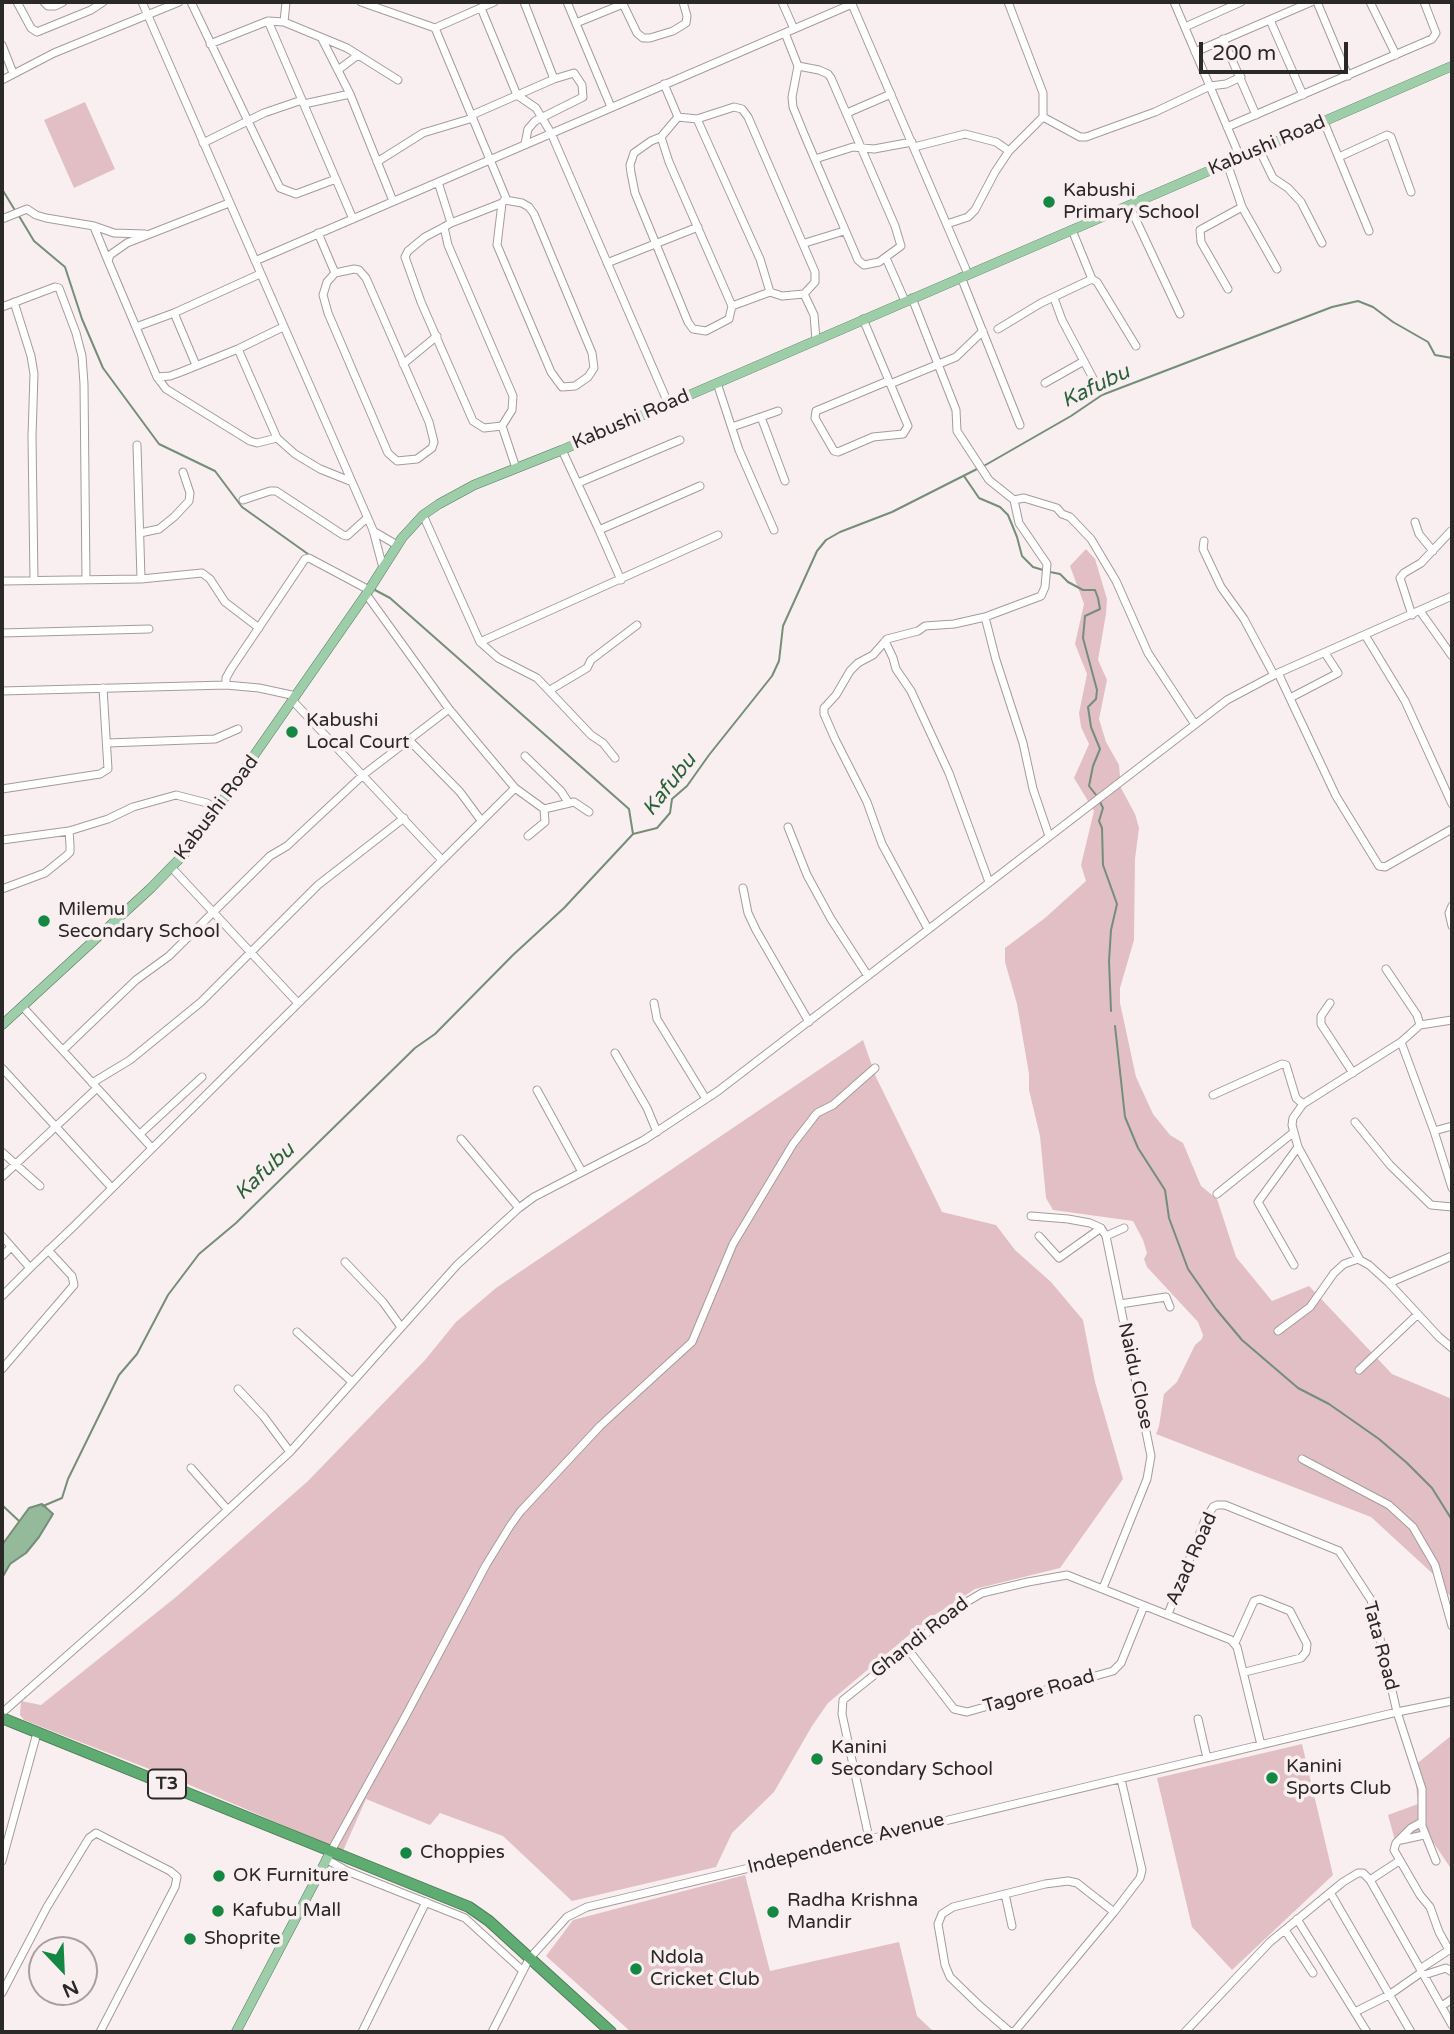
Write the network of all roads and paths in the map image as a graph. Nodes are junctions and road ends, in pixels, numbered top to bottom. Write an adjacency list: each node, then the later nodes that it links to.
1 (17, 2): 4 (street)
2 (44, 2): 3 (street)
3 (63, 2)
4 (103, 2)
5 (142, 2): 26 (street)
6 (179, 2): 26 (street)
7 (191, 2): 37 (street)
8 (286, 2): 29 (street)
9 (361, 2): 32 (street)
10 (494, 2): 25 (street)
11 (524, 2): 48 (street)
12 (567, 2): 30 (street)
13 (683, 2): 22 (street)
14 (782, 2): 33 (street)
15 (1008, 2): 64 (street)
16 (1174, 2): 31 (street)
17 (1241, 2): 24 (street)
18 (1311, 2): 27 (street)
19 (1317, 2): 46 (street)
20 (1370, 2): 41 (street)
21 (1424, 2): 41 (street)
22 (622, 3): 30 (street)
23 (852, 3): 33 (street); 54 (street)
24 (1226, 5): 31 (street)
25 (481, 8): 32 (street); 55 (street)
26 (148, 14): 45 (street); 71 (street)
27 (1270, 20): 36 (street); 56 (street)
28 (268, 21): 29 (street); 37 (street); 57 (street)
29 (284, 22): 35 (street)
30 (576, 23): 58 (street)
31 (1185, 27): 39 (street)
32 (435, 28): 61 (street)
33 (794, 29): 34 (street)
34 (785, 33): 42 (street); 51 (street)
35 (322, 39): 40 (street); 44 (street)
36 (1223, 39): 39 (street); 47 (street)
37 (210, 44): 66 (street)
38 (2, 45): 45 (street)
39 (1195, 52): 52 (street)
40 (358, 55): 44 (street); 50 (street)
41 (1396, 55): 46 (street)
42 (798, 66): 59 (street); 80 (street)
43 (1452, 66): 67 (main road, Kabushi Road)
44 (338, 69): 53 (street)
45 (13, 73): 49 (street)
46 (1348, 76): 56 (street)
47 (1241, 77): 52 (street); 60 (street)
48 (554, 79): 55 (street); 62 (street)
49 (2, 80)
50 (398, 80)
51 (664, 84): 58 (street); 63 (street)
52 (1210, 86): 64 (street); 68 (street)
53 (350, 94): 57 (street); 81 (street)
54 (891, 94): 59 (street); 73 (street)
55 (517, 95): 61 (street); 62 (street)
56 (1303, 95): 60 (street)
57 (303, 102): 66 (street); 83 (street)
58 (611, 107): 69 (street)
59 (847, 113): 74 (street)
60 (1256, 115): 68 (street)
61 (473, 117): 79 (street); 81 (street)
62 (542, 117): 69 (street); 72 (street)
63 (678, 117): 65 (street); 70 (street)
64 (1043, 117): 76 (street)
65 (697, 119): 102 (street); 115 (street)
66 (246, 121): 71 (street); 83 (street)
67 (1324, 122): 75 (main road, Kabushi Road); 78 (street)
68 (1227, 127): 77 (street)
69 (551, 133): 72 (street); 108 (street)
70 (661, 137): 96 (street); 104 (street)
71 (203, 143): 88 (street)
72 (525, 144): 79 (street)
73 (913, 145): 74 (street); 76 (street); 93 (street)
74 (862, 148): 80 (street); 105 (street)
75 (1259, 149): 77 (main road, Kabushi Road); 103 (street)
76 (1009, 151): 93 (street)
77 (1240, 157): 82 (main road, Kabushi Road)
78 (1339, 157): 85 (street); 99 (street)
79 (491, 159): 84 (street); 87 (street)
80 (815, 159): 97 (street)
81 (377, 162): 86 (street)
82 (1227, 163): 89 (main road, Kabushi Road); 90 (street)
83 (336, 179): 92 (street)
84 (438, 182): 86 (street); 94 (street)
85 (1411, 192)
86 (393, 201): 92 (street)
87 (504, 201): 87 (street); 94 (street)
88 (229, 203): 101 (street); 107 (street)
89 (1129, 205): 98 (main road, Kabushi Road); 123 (street)
90 (1242, 207): 109 (street); 114 (street)
91 (2, 219): 95 (street)
92 (353, 219): 100 (street)
93 (947, 223): 112 (street)
94 (448, 225): 129 (street); 146 (street)
95 (94, 226): 101 (street); 106 (street)
96 (698, 226): 104 (street); 120 (street)
97 (844, 230): 102 (street); 105 (street)
98 (1072, 230): 112 (main road, Kabushi Road); 113 (street)
99 (1369, 232)
100 (318, 233): 107 (street); 110 (street)
101 (149, 235): 106 (street)
102 (804, 243): 116 (street)
103 (1322, 243)
104 (656, 245): 108 (street); 120 (street)
105 (886, 258): 118 (street)
106 (108, 261): 125 (street)
107 (255, 261): 111 (street)
108 (607, 263): 142 (street)
109 (1277, 269)
110 (335, 273): 134 (street); 134 (street)
111 (260, 274): 122 (street); 126 (street)
112 (964, 276): 118 (main road, Kabushi Road); 128 (street)
113 (1092, 279): 117 (street); 131 (street)
114 (1228, 289)
115 (770, 292): 116 (street); 120 (street)
116 (804, 294): 130 (street)
117 (1054, 298): 127 (street); 133 (street)
118 (908, 300): 124 (main road, Kabushi Road); 136 (street)
119 (14, 302): 121 (street); 175 (street); 176 (street)
120 (732, 306)
121 (2, 307)
122 (174, 313): 125 (street); 135 (street)
123 (1180, 314)
124 (863, 319): 130 (main road, Kabushi Road); 138 (street)
125 (136, 327): 137 (street)
126 (283, 327): 132 (street); 154 (street)
127 (998, 329)
128 (983, 331): 136 (street); 145 (street)
129 (437, 335): 134 (street); 146 (street)
130 (816, 340): 139 (main road, Kabushi Road)
131 (1136, 346)
132 (238, 349): 135 (street); 148 (street)
133 (1084, 361): 140 (street); 141 (street)
134 (403, 364)
135 (195, 365): 137 (street)
136 (939, 365): 138 (street); 159 (street)
137 (157, 377): 148 (street)
138 (889, 382): 138 (street)
139 (717, 383): 142 (main road, Kabushi Road); 147 (street)
140 (1045, 383)
141 (1095, 383)
142 (668, 403): 151 (main road, Kabushi Road)
143 (778, 411): 144 (street)
144 (761, 417): 147 (street); 155 (street)
145 (1020, 425)
146 (502, 426): 152 (street)
147 (732, 427): 165 (street)
148 (277, 438): 154 (street)
149 (680, 440): 156 (street)
150 (137, 445): 167 (street)
151 (562, 450): 152 (main road, Kabushi Road); 156 (street)
152 (516, 468): 160 (main road, Kabushi Road)
153 (184, 472): 167 (street)
154 (350, 481): 161 (street)
155 (785, 481)
156 (578, 483): 164 (street)
157 (700, 486): 164 (street)
158 (243, 500): 161 (street)
159 (1014, 500): 182 (street); 200 (street)
160 (423, 515): 170 (main road, Kabushi Road); 189 (street)
161 (367, 518): 163 (street)
162 (1415, 522): 171 (street)
163 (373, 530): 170 (street); 172 (street)
164 (599, 530): 174 (street)
165 (774, 530)
166 (1451, 531): 171 (street)
167 (140, 533): 173 (street)
168 (718, 535): 174 (street)
169 (1204, 541): 192 (street)
170 (397, 545): 172 (main road, Kabushi Road)
171 (1433, 551): 181 (street)
172 (383, 568): 178 (main road, Kabushi Road)
173 (141, 579): 175 (street); 184 (street)
174 (621, 579): 189 (street)
175 (86, 580): 176 (street)
176 (34, 581): 177 (street)
177 (2, 582)
178 (370, 589): 184 (street); 198 (main road, Kabushi Road); 199 (street)
179 (1452, 596): 180 (street)
180 (1420, 611): 181 (street); 191 (street)
181 (1412, 615): 187 (street)
182 (985, 617): 188 (street); 220 (street)
183 (637, 625): 195 (street)
184 (259, 628): 193 (street)
185 (149, 629): 186 (street)
186 (2, 633)
187 (1365, 635): 190 (street); 210 (street)
188 (885, 641): 224 (street); 230 (street)
189 (480, 642): 195 (street)
190 (1325, 653): 192 (street); 197 (street)
191 (1452, 656)
192 (1276, 674): 197 (street); 200 (street)
193 (226, 685): 194 (street); 198 (street)
194 (103, 688): 196 (street); 203 (street)
195 (550, 690): 205 (street)
196 (2, 691)
197 (1290, 698): 217 (street)
198 (295, 699): 206 (street); 212 (main road, Kabushi Road)
199 (449, 709): 202 (street); 207 (street)
200 (1194, 723): 220 (street)
201 (238, 729): 203 (street)
202 (409, 740): 206 (street); 215 (street)
203 (108, 743): 208 (street)
204 (525, 756): 209 (street)
205 (615, 758)
206 (363, 775): 214 (street); 228 (street)
207 (515, 788): 211 (street); 215 (street)
208 (2, 789)
209 (568, 802): 211 (street); 213 (street)
210 (1452, 804)
211 (544, 808): 219 (street)
212 (218, 810): 218 (street); 223 (main road, Kabushi Road)
213 (589, 812)
214 (404, 818): 222 (street); 231 (street)
215 (481, 819): 222 (street)
216 (788, 827): 233 (street)
217 (1452, 829)
218 (69, 831): 221 (street); 226 (street)
219 (528, 836)
220 (1049, 836): 224 (street)
221 (2, 841)
222 (441, 859): 234 (street)
223 (172, 868): 228 (street); 237 (main road, Kabushi Road)
224 (989, 882): 230 (street)
225 (743, 888): 240 (street)
226 (2, 889)
227 (1452, 906): 229 (street)
228 (213, 912): 231 (street); 243 (street)
229 (1452, 926)
230 (928, 929): 233 (street)
231 (251, 953): 234 (street); 249 (street)
232 (1386, 969): 241 (street)
233 (868, 976): 240 (street)
234 (297, 1002): 263 (street)
235 (654, 1003): 252 (street)
236 (1329, 1003): 247 (street)
237 (22, 1006): 238 (main road, Kabushi Road); 243 (street)
238 (4, 1019)
239 (1452, 1020): 241 (street)
240 (809, 1022): 252 (street)
241 (1420, 1025): 242 (street)
242 (1401, 1042): 247 (street); 257 (street)
243 (63, 1051): 249 (street)
244 (615, 1054): 258 (street)
245 (875, 1068): 325 (street)
246 (2, 1069): 255 (street)
247 (1353, 1073): 253 (street)
248 (202, 1077): 260 (street)
249 (94, 1085): 255 (street); 260 (street)
250 (537, 1090): 266 (street)
251 (1213, 1096): 253 (street)
252 (706, 1099): 258 (street)
253 (1303, 1104): 259 (street)
254 (1355, 1122): 272 (street)
255 (56, 1126): 265 (street); 269 (street)
256 (1452, 1126): 257 (street)
257 (1434, 1131): 270 (street)
258 (657, 1132): 266 (street)
259 (1294, 1132): 262 (street); 271 (street)
260 (140, 1134): 263 (street)
261 (460, 1139): 273 (street)
262 (1298, 1147): 284 (street); 286 (street)
263 (152, 1148): 269 (street)
264 (2, 1152): 265 (street)
265 (14, 1164): 267 (street); 268 (street)
266 (582, 1172): 273 (street)
267 (2, 1177)
268 (40, 1186)
269 (112, 1188): 281 (street)
270 (1452, 1188)
271 (1217, 1194)
272 (1452, 1207)
273 (519, 1208): 293 (street)
274 (1031, 1216): 275 (street)
275 (1101, 1228): 278 (street); 279 (street, Naidu Close)
276 (1124, 1228): 279 (street)
277 (2, 1236): 280 (street)
278 (1039, 1236)
279 (1106, 1236): 290 (street, Naidu Close)
280 (11, 1247): 282 (street); 287 (street)
281 (48, 1250): 287 (street); 297 (street)
282 (2, 1256)
283 (1452, 1256): 288 (street)
284 (1360, 1260): 288 (street); 294 (street)
285 (345, 1262): 293 (street)
286 (1294, 1265)
287 (30, 1268): 289 (street)
288 (1389, 1283): 292 (street)
289 (2, 1296)
290 (1120, 1304): 291 (street); 306 (street, Naidu Close)
291 (1171, 1307)
292 (1418, 1314): 296 (street); 298 (street)
293 (401, 1328): 299 (street)
294 (1278, 1331)
295 (297, 1332): 299 (street)
296 (1452, 1348)
297 (2, 1369)
298 (1359, 1370)
299 (351, 1381): 301 (street)
300 (238, 1389): 301 (street)
301 (290, 1451): 305 (street)
302 (1302, 1459): 309 (street)
303 (191, 1468): 305 (street)
304 (1217, 1505): 308 (street, Azad Road); 314 (street, Tata Road)
305 (227, 1509): 315 (street)
306 (1103, 1588): 307 (street, Ghandi Road); 311 (street, Ghandi Road)
307 (1144, 1606): 308 (street, Ghandi Road); 311 (street, Tagore Road)
308 (1168, 1614): 310 (street, Ghandi Road)
309 (1452, 1626)
310 (1235, 1643): 312 (street); 312 (street)
311 (907, 1648): 323 (street, Ghandi Road)
312 (1245, 1672): 318 (street)
313 (1452, 1702): 314 (street, Independence Avenue)
314 (1397, 1712): 318 (street, Independence Avenue); 321 (street, Tata Road)
315 (2, 1715): 317 (highway, T3)
316 (1198, 1719): 319 (street)
317 (37, 1733): 325 (highway, T3); 326 (street)
318 (1261, 1745): 319 (street, Independence Avenue)
319 (1207, 1758): 320 (street, Independence Avenue)
320 (1121, 1779): 323 (street, Independence Avenue); 333 (street)
321 (1422, 1822): 322 (street, Tata Road); 324 (street)
322 (1424, 1835): 324 (street); 328 (street, Tata Road)
323 (869, 1838): 337 (street, Independence Avenue)
324 (1398, 1841): 327 (street)
325 (329, 1855): 332 (street); 337 (highway, T3); 349 (main road)
326 (2, 1861)
327 (1399, 1861): 329 (street); 339 (street)
328 (1436, 1861)
329 (1370, 1880): 331 (street); 339 (street)
330 (1005, 1894): 333 (street); 333 (street); 335 (street)
331 (1331, 1894): 334 (street); 343 (street)
332 (426, 1902): 338 (street); 351 (street)
333 (1114, 1912)
334 (1297, 1919): 336 (street); 346 (street)
335 (1013, 1926)
336 (1285, 1930): 341 (street); 354 (street)
337 (529, 1959): 338 (street, Independence Avenue); 353 (highway, T3)
338 (523, 1971): 352 (street, Independence Avenue)
339 (1422, 1972): 340 (street); 343 (street); 345 (street)
340 (1452, 1972)
341 (1313, 1973)
342 (2, 1993): 350 (street)
343 (1389, 1996): 346 (street); 357 (street)
344 (1452, 1998): 345 (street)
345 (1441, 2006): 348 (street)
346 (1355, 2012): 347 (street)
347 (1362, 2024): 355 (street); 356 (street)
348 (1452, 2025)
349 (241, 2031)
350 (100, 2032)
351 (362, 2032)
352 (492, 2032)
353 (611, 2032)
354 (1185, 2032)
355 (1354, 2032)
356 (1367, 2032)
357 (1412, 2032)

